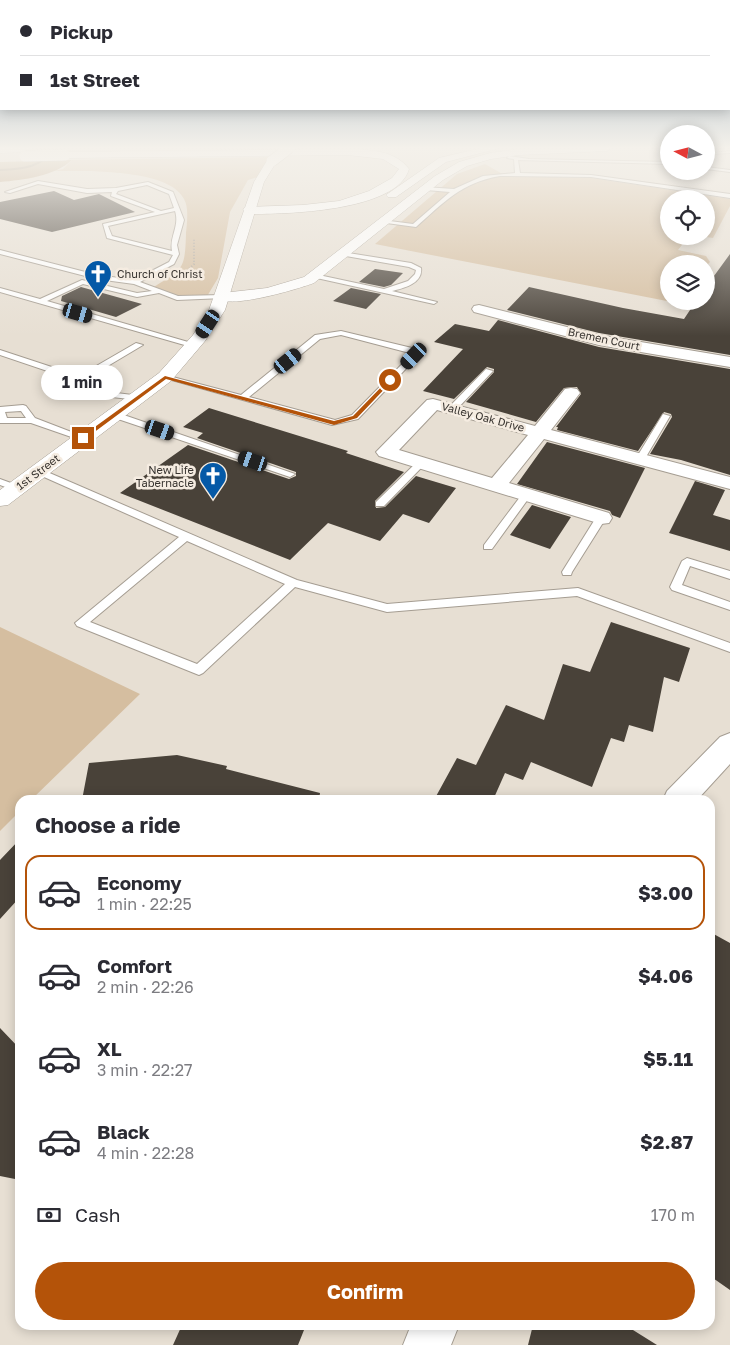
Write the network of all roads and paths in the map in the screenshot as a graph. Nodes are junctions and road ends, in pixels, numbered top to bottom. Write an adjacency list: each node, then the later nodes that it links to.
1 (154, 211): 9 (lane)
2 (169, 211): 9 (lane)
3 (178, 211): 13 (lane)
4 (249, 211): 10 (main road, 1st Street, bridge)
5 (284, 211): 10 (main road)
6 (340, 211): 10 (main road)
7 (397, 211): 11 (main road)
8 (431, 211): 11 (lane)
9 (160, 213): 13 (lane)
10 (248, 214): 20 (main road, 1st Street)
11 (382, 222): 14 (main road)
12 (0, 252): 16 (lane)
13 (176, 254): 16 (lane)
14 (342, 254): 15 (main road); 18 (lane)
15 (314, 276): 18 (lane); 20 (main road)
16 (135, 282): 19 (lane)
17 (0, 290): 21 (lane)
18 (384, 291): 22 (lane)
19 (158, 292): 20 (lane); 21 (lane)
20 (222, 297): 25 (main road, 1st Street)
21 (40, 302): 25 (lane)
22 (434, 302)
23 (479, 309): 27 (street, Bremen Court)
24 (139, 344): 30 (lane)
25 (192, 346): 29 (main road, 1st Street)
26 (0, 352): 30 (lane)
27 (730, 362)
28 (489, 371): 34 (lane)
29 (165, 377): 32 (lane); 33 (main road, 1st Street)
30 (80, 379): 33 (lane)
31 (572, 393): 38 (street)
32 (244, 397): 32 (lane)
33 (138, 398): 36 (main road, 1st Street)
34 (452, 408): 38 (street, Valley Oak Drive); 41 (street, Valley Oak Drive)
35 (0, 410): 39 (lane)
36 (115, 415): 39 (main road, 1st Street); 43 (lane)
37 (666, 416): 40 (lane)
38 (540, 433): 40 (street, Valley Oak Drive); 46 (street)
39 (83, 438): 42 (main road, 1st Street)
40 (640, 460): 44 (street, Valley Oak Drive)
41 (421, 462): 46 (street, Valley Oak Drive); 49 (lane)
42 (38, 472): 45 (main road, 1st Street); 51 (lane)
43 (290, 474)
44 (730, 483)
45 (8, 485): 48 (main road, 1st Street)
46 (496, 486): 47 (street, Valley Oak Drive)
47 (526, 494): 50 (street, Valley Oak Drive); 52 (lane)
48 (0, 500)
49 (380, 504)
50 (601, 518): 53 (lane)
51 (185, 537): 55 (lane); 55 (lane)
52 (488, 547)
53 (568, 572)
54 (730, 575): 56 (lane)
55 (293, 583): 57 (lane)
56 (730, 606)
57 (730, 648)
58 (730, 745): 59 (street)
59 (683, 795)
60 (433, 1330): 61 (street)
61 (427, 1345)

